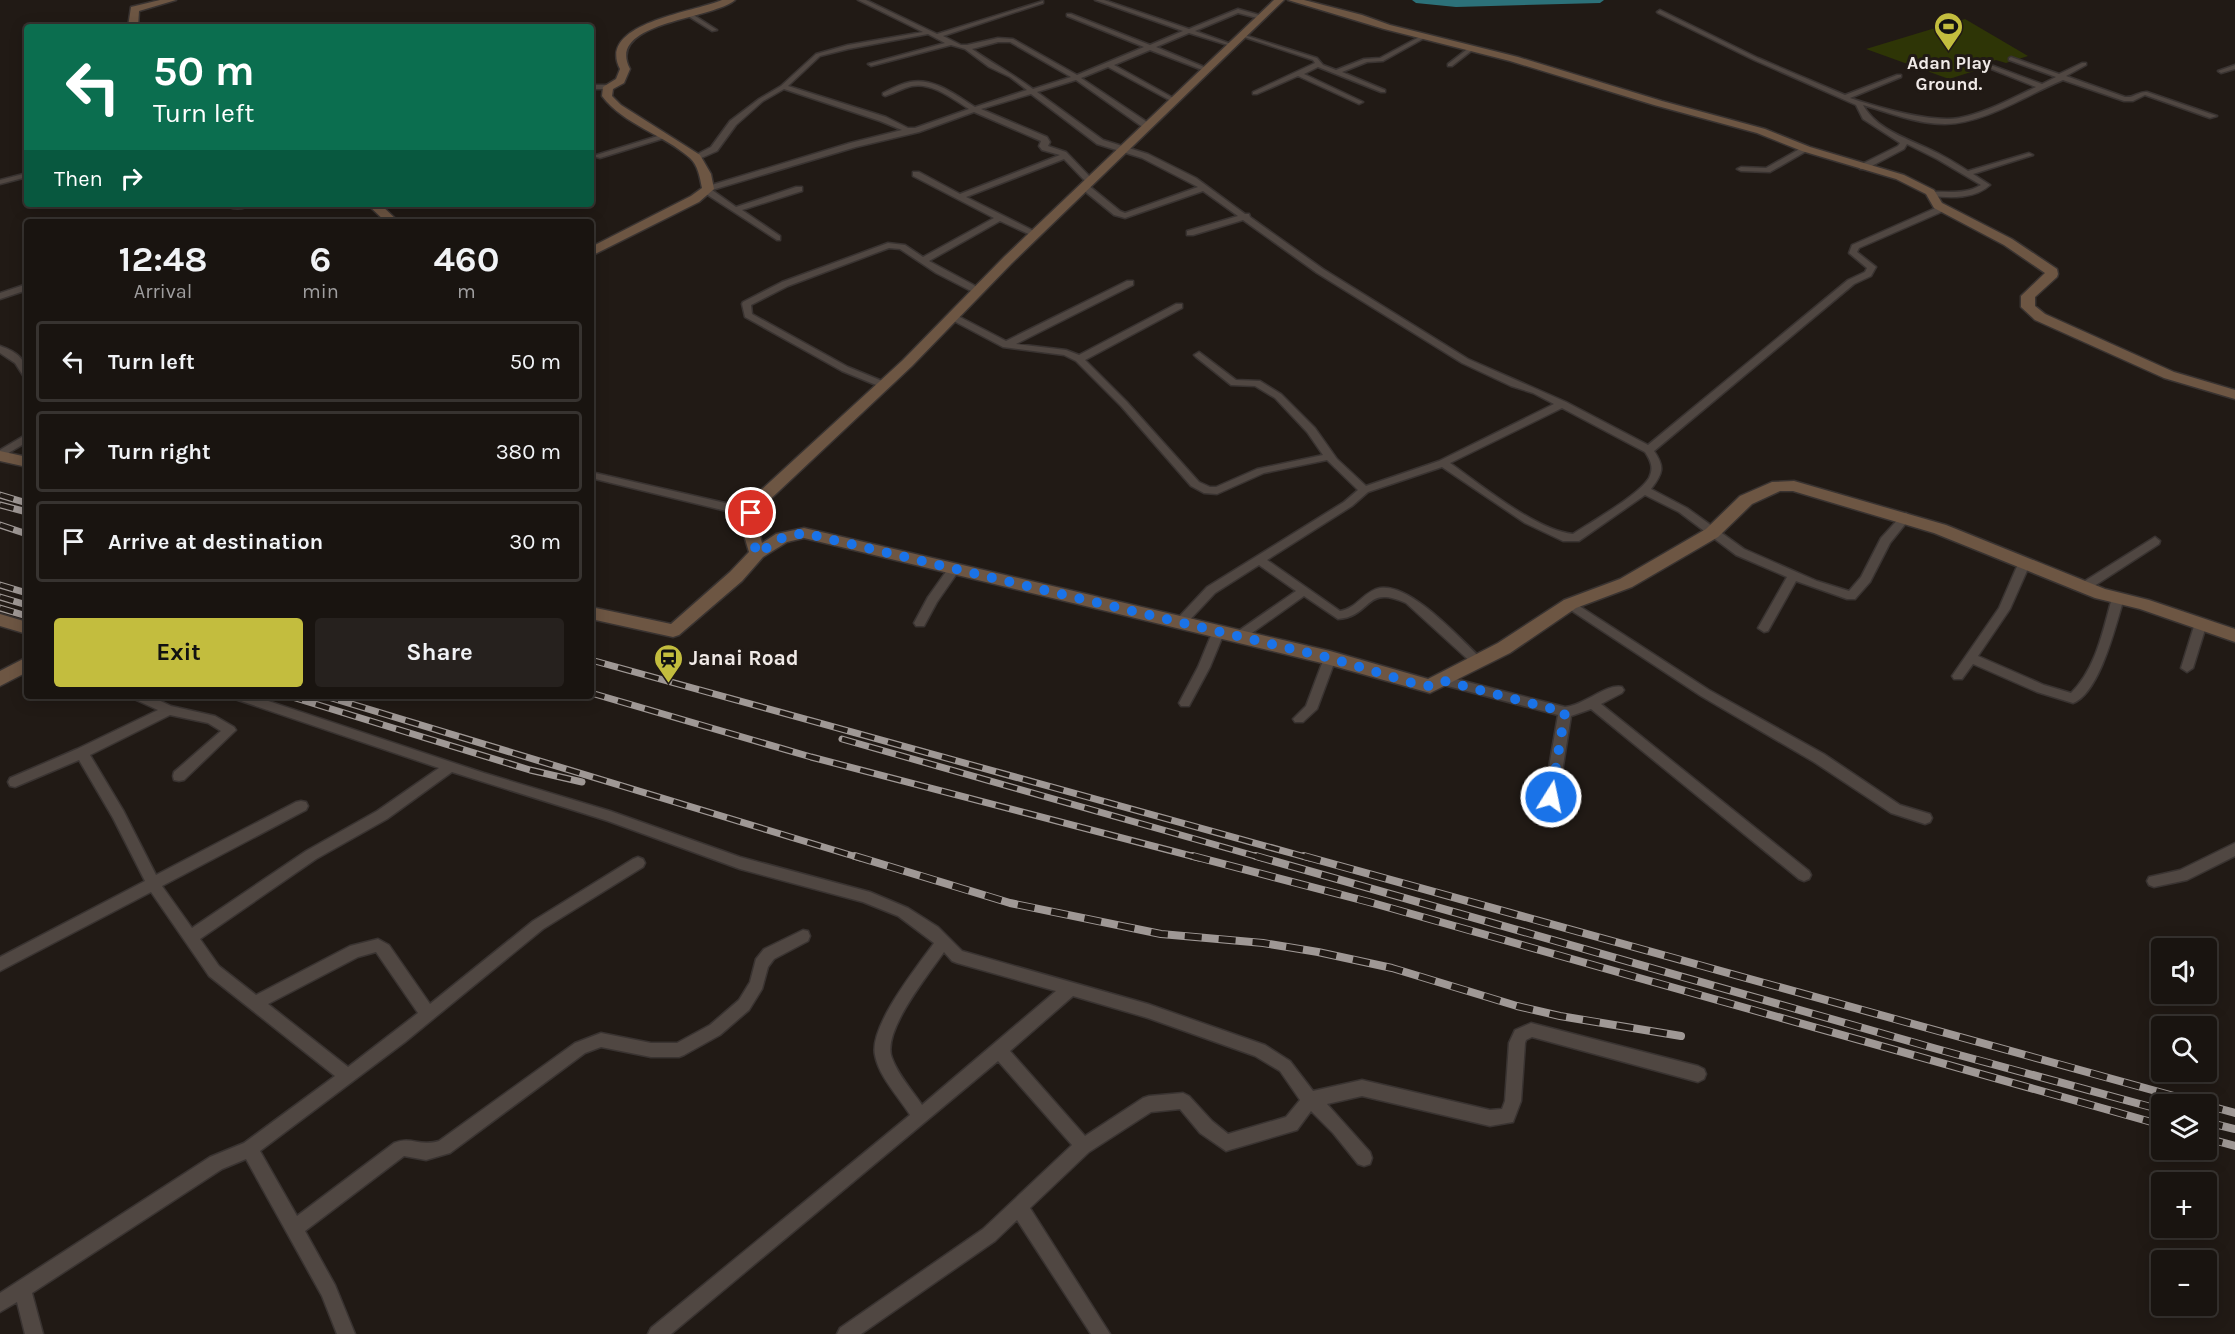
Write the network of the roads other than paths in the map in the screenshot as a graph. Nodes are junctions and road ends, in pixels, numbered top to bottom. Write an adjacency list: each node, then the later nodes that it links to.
1 (171, 0): 12 (street)
2 (730, 0): 9 (street)
3 (861, 0): 15 (street)
4 (1098, 0): 14 (street)
5 (1280, 0): 11 (street)
6 (1293, 0): 17 (street)
7 (1041, 2): 15 (street)
8 (1660, 12): 46 (street)
9 (690, 15): 13 (street); 40 (street)
10 (1069, 15): 20 (street)
11 (1261, 17): 14 (street); 16 (street)
12 (133, 24)
13 (714, 30)
14 (1188, 32): 19 (street); 20 (street)
15 (934, 34): 18 (street); 41 (street)
16 (1243, 35): 19 (street); 26 (street)
17 (1425, 36): 21 (street); 33 (street)
18 (951, 43): 22 (street); 24 (street)
19 (1232, 46): 31 (street)
20 (1150, 47): 25 (street); 31 (street)
21 (1472, 48): 28 (street); 56 (street)
22 (968, 49): 37 (street); 42 (street)
23 (2011, 59): 36 (street)
24 (871, 64)
25 (1108, 64): 37 (street); 47 (street)
26 (1319, 64): 33 (street); 34 (street)
27 (2084, 64): 36 (street)
28 (1450, 65)
29 (1986, 65): 38 (street)
30 (2233, 69): 32 (street)
31 (1207, 70): 47 (street)
32 (2221, 71)
33 (1337, 72): 43 (street)
34 (1300, 73): 44 (street); 48 (street)
35 (1899, 76): 46 (street)
36 (2061, 77): 38 (street); 50 (street)
37 (1076, 78): 42 (street); 51 (street)
38 (2041, 86): 46 (street)
39 (594, 87): 40 (street)
40 (608, 87): 53 (street)
41 (783, 87): 52 (street); 59 (street)
42 (1031, 91): 49 (street); 55 (street)
43 (1383, 91)
44 (1255, 93)
45 (885, 94): 49 (street)
46 (1849, 98): 54 (street)
47 (1175, 101): 51 (street)
48 (1359, 102)
49 (976, 110): 52 (street); 60 (street)
50 (2212, 116)
51 (1147, 126): 55 (street)
52 (913, 130): 69 (street)
53 (664, 137): 58 (street); 59 (street)
54 (1902, 139): 61 (street); 63 (street)
55 (1123, 148): 67 (street); 68 (street)
56 (1806, 149): 61 (street); 62 (street)
57 (2029, 155): 63 (street)
58 (597, 156)
59 (696, 156): 69 (street)
60 (1065, 156): 67 (street); 72 (street)
61 (1863, 167): 71 (street)
62 (1741, 169)
63 (1968, 173): 71 (street)
64 (916, 174): 72 (street)
65 (24, 176): 66 (street)
66 (0, 183)
67 (1088, 184): 68 (street); 80 (street)
68 (1204, 188): 76 (street)
69 (707, 189): 75 (street); 82 (street)
70 (799, 189): 75 (street)
71 (1932, 194): 74 (street)
72 (960, 197): 77 (street)
73 (375, 207): 78 (street)
74 (1943, 208): 96 (street); 99 (street)
75 (735, 210): 81 (street)
76 (1246, 216): 79 (street); 97 (street)
77 (1000, 218): 80 (street); 83 (street)
78 (384, 219)
79 (1190, 233)
80 (1036, 234): 86 (street)
81 (777, 238)
82 (594, 250)
83 (924, 260): 86 (street); 95 (street)
84 (1130, 283): 90 (street)
85 (24, 288): 87 (street)
86 (978, 291): 89 (street)
87 (0, 296)
88 (1179, 306): 93 (street)
89 (953, 317): 90 (street); 95 (street)
90 (1006, 345): 93 (street)
91 (0, 349): 94 (street)
92 (1199, 355): 101 (street)
93 (1079, 359): 101 (street)
94 (24, 370)
95 (884, 385): 107 (street)
96 (2235, 395)
97 (1563, 404): 99 (street); 103 (street)
98 (24, 439): 100 (street)
99 (1649, 450): 106 (street)
100 (0, 455): 102 (street)
101 (1329, 457): 105 (street)
102 (24, 461)
103 (1443, 463): 105 (street); 106 (street)
104 (594, 476): 107 (street)
105 (1364, 490): 112 (street)
106 (1645, 490): 109 (street)
107 (751, 513): 111 (street)
108 (1906, 517): 109 (street); 113 (street); 115 (street)
109 (1712, 533): 115 (street); 119 (street)
110 (2155, 541): 116 (street)
111 (757, 554): 114 (street); 120 (street)
112 (1260, 561): 117 (street); 123 (street)
113 (2024, 564): 116 (street); 131 (street)
114 (954, 569): 122 (street); 123 (street)
115 (1794, 575): 126 (street)
116 (2084, 587): 118 (street)
117 (1302, 591): 129 (street); 132 (street)
118 (2118, 598): 124 (street); 131 (street)
119 (1570, 604): 132 (street); 152 (street)
120 (594, 614)
121 (0, 620): 125 (street)
122 (920, 623)
123 (1180, 623): 127 (street)
124 (2201, 623): 128 (street); 134 (street)
125 (24, 627)
126 (1764, 628)
127 (1218, 633): 129 (street); 141 (street)
128 (2235, 636)
129 (1238, 637): 130 (street)
130 (1330, 658): 137 (street); 145 (street)
131 (1970, 658): 135 (street)
132 (1478, 662): 137 (street)
133 (24, 666): 136 (street)
134 (2187, 668)
135 (1958, 676)
136 (0, 679)
137 (1444, 681): 144 (street)
138 (1618, 690): 142 (street)
139 (145, 699): 143 (street)
140 (248, 699): 147 (street)
141 (1185, 703)
142 (1592, 703): 144 (street); 155 (street)
143 (169, 710): 146 (street); 148 (street)
144 (1565, 712): 150 (street)
145 (1299, 719)
146 (82, 753): 149 (street); 157 (street)
147 (451, 766): 158 (street); 160 (street)
148 (179, 776)
149 (15, 782)
150 (1551, 797)
151 (301, 806): 157 (street)
152 (1925, 818)
153 (2235, 849): 156 (street)
154 (638, 863): 164 (street)
155 (1804, 875)
156 (2154, 881)
157 (153, 884): 158 (street); 161 (street)
158 (190, 936): 163 (street)
159 (803, 936): 174 (street)
160 (942, 943): 162 (street); 169 (street)
161 (0, 964)
162 (1071, 988): 165 (street); 168 (street)
163 (255, 1003): 164 (street); 167 (street)
164 (428, 1014): 167 (street)
165 (999, 1051): 169 (street); 170 (street)
166 (1698, 1074): 168 (street)
167 (347, 1076): 171 (street)
168 (1310, 1100): 170 (street); 172 (street)
169 (921, 1117): 179 (street)
170 (1083, 1146): 173 (street)
171 (250, 1149): 174 (street); 175 (street)
172 (1364, 1158)
173 (1019, 1207): 180 (street); 181 (street)
174 (294, 1229): 178 (street)
175 (21, 1289): 176 (street); 177 (street)
176 (0, 1303)
177 (34, 1334)
178 (346, 1334)
179 (657, 1334)
180 (846, 1334)
181 (1101, 1334)

